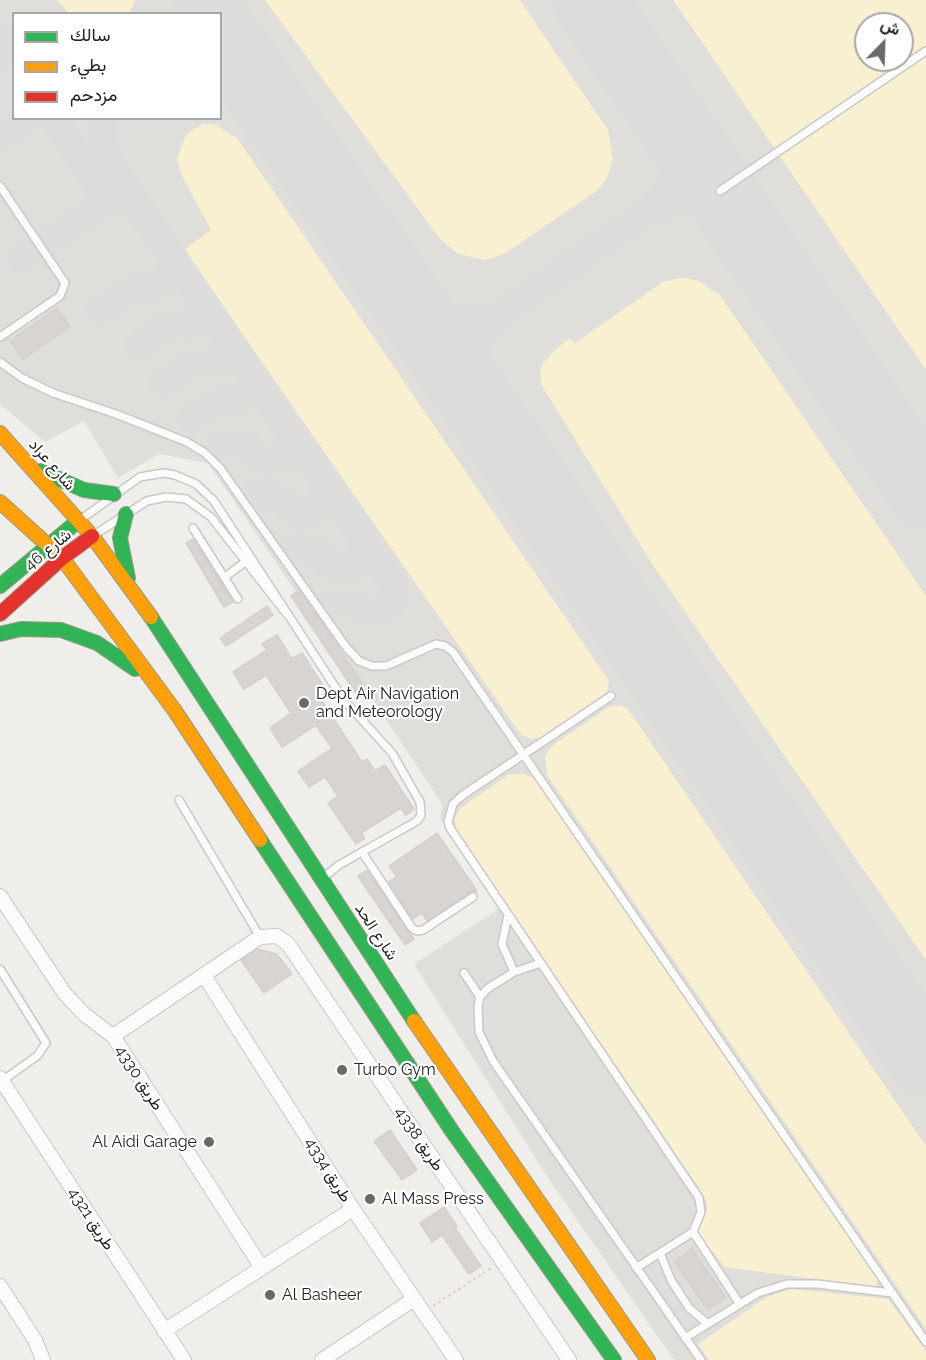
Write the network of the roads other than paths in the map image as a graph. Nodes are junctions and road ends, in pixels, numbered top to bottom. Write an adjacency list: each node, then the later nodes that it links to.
1 (926, 51): 3 (lane)
2 (0, 186): 4 (lane)
3 (720, 191)
4 (0, 337)
5 (0, 362): 30 (lane)
6 (0, 433): 7 (main road, شارع عراد)
7 (34, 468): 8 (main road); 11 (main road, شارع عراد)
8 (114, 494): 11 (lane); 12 (lane)
9 (0, 502): 16 (main road)
10 (126, 514): 14 (lane); 15 (lane); 23 (main road)
11 (78, 521): 15 (main road, شارع الحد); 16 (main road, شارع 46)
12 (230, 526): 14 (lane); 17 (lane)
13 (193, 528): 21 (lane)
14 (222, 532): 18 (lane)
15 (92, 536): 19 (main road, شارع 46); 23 (main road, شارع الحد)
16 (49, 545): 19 (main road); 22 (main road, شارع 46)
17 (245, 548): 18 (lane); 26 (lane)
18 (238, 553): 20 (lane)
19 (62, 558): 25 (main road, شارع 46); 29 (main road)
20 (245, 562): 21 (lane); 26 (lane)
21 (225, 577): 24 (lane)
22 (0, 586)
23 (132, 590): 33 (main road, شارع الحد)
24 (238, 599)
25 (0, 614)
26 (290, 616): 32 (lane)
27 (0, 634): 29 (main road)
28 (612, 696): 30 (lane)
29 (175, 711): 64 (main road)
30 (525, 755): 36 (lane); 52 (lane)
31 (179, 800): 37 (lane)
32 (362, 852): 33 (lane); 35 (lane)
33 (322, 879): 65 (main road, شارع الحد)
34 (0, 896): 44 (street)
35 (474, 897)
36 (508, 915): 38 (lane); 40 (lane)
37 (260, 937): 42 (street, طريق 4330); 63 (street, طريق 4338)
38 (541, 963): 40 (lane); 47 (lane)
39 (0, 969): 45 (lane)
40 (514, 972): 43 (lane)
41 (464, 973): 43 (lane)
42 (205, 977): 44 (street, طريق 4330); 46 (street, طريق 4334)
43 (480, 997): 50 (lane)
44 (112, 1036): 49 (street, طريق 4330)
45 (3, 1086): 56 (street, طريق 4321)
46 (353, 1209): 49 (street); 53 (street, طريق 4334)
47 (693, 1232): 48 (lane); 54 (lane)
48 (660, 1252): 50 (lane); 55 (lane)
49 (262, 1268): 56 (street)
50 (636, 1268): 57 (lane)
51 (0, 1286): 59 (street)
52 (892, 1293): 54 (lane); 58 (lane)
53 (414, 1299): 61 (street); 62 (street, طريق 4334)
54 (740, 1303): 55 (lane)
55 (708, 1324): 57 (lane)
56 (164, 1331): 60 (street, طريق 4321)
57 (686, 1338): 66 (lane)
58 (926, 1341)
59 (43, 1360)
60 (184, 1360)
61 (321, 1360)
62 (456, 1360)
63 (569, 1360)
64 (614, 1360)
65 (648, 1360)
66 (700, 1360)

